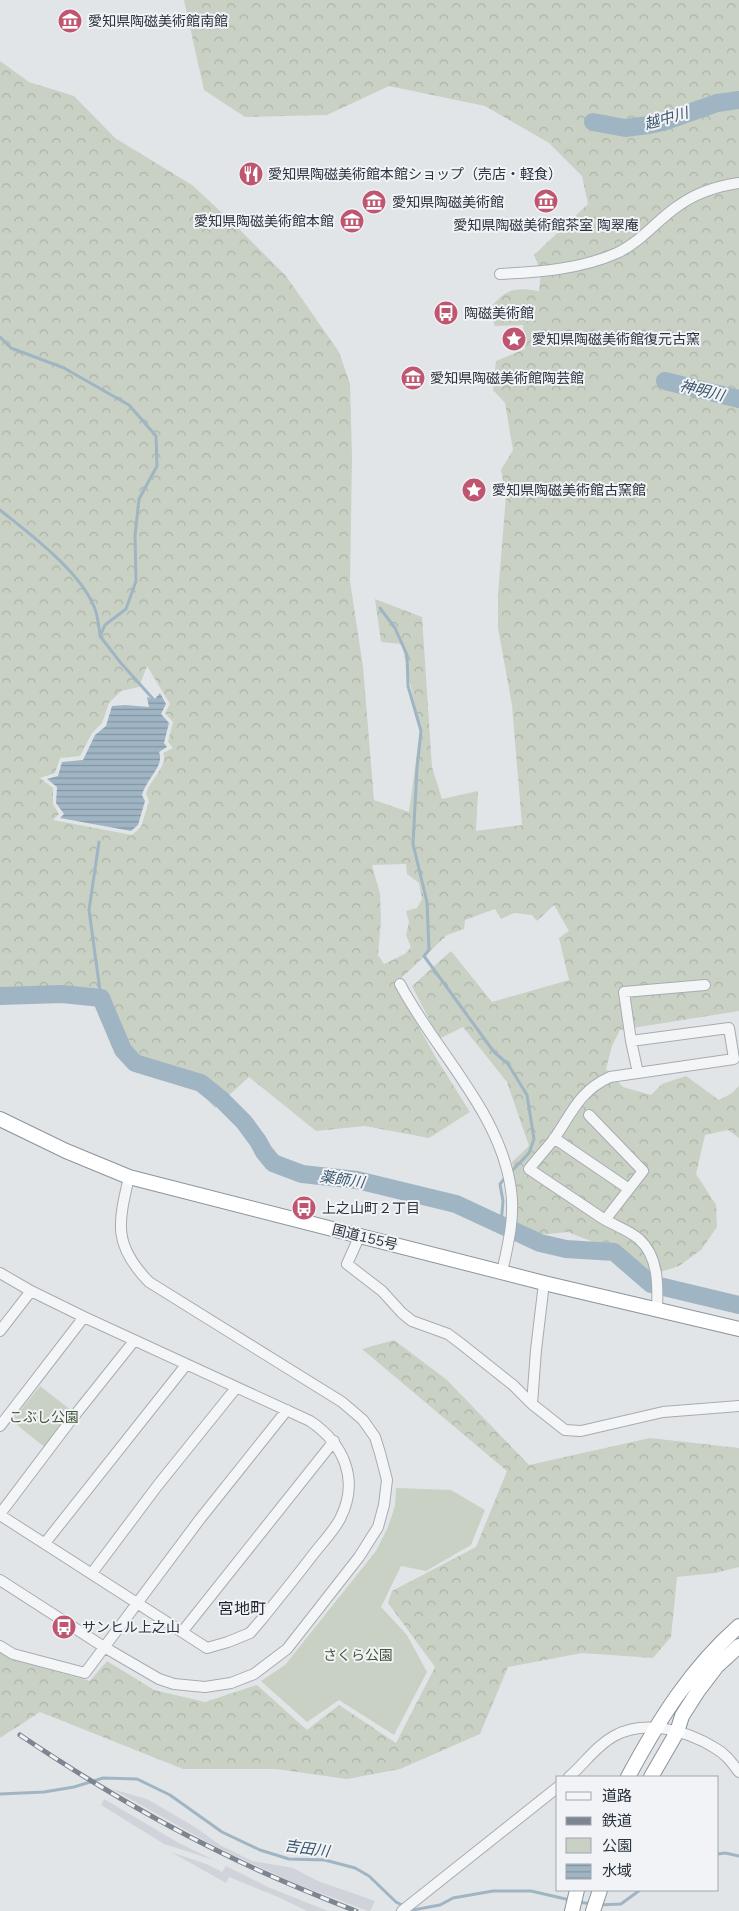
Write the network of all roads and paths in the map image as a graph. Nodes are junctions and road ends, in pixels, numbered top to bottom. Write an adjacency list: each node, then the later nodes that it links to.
1 (739, 183): 2 (street)
2 (500, 274)
3 (400, 984): 15 (street)
4 (705, 984): 5 (street)
5 (631, 1041): 6 (street); 6 (street)
6 (638, 1073): 9 (street)
7 (589, 1115): 11 (street)
8 (0, 1119): 10 (highway, 国道155号)
9 (554, 1138): 11 (street); 12 (street)
10 (129, 1177): 13 (highway, 国道155号); 39 (street)
11 (629, 1189): 12 (street)
12 (605, 1220): 18 (street)
13 (360, 1235): 15 (highway, 国道155号); 25 (street)
14 (0, 1272): 17 (street)
15 (502, 1272): 16 (highway, 国道155号)
16 (544, 1283): 18 (highway, 国道155号); 25 (street)
17 (30, 1291): 19 (street); 21 (street)
18 (657, 1310): 20 (highway, 国道155号)
19 (84, 1317): 22 (street); 28 (street)
20 (739, 1329)
21 (0, 1330)
22 (134, 1341): 23 (street); 30 (street)
23 (186, 1365): 24 (street); 31 (street)
24 (236, 1388): 27 (street); 32 (street)
25 (532, 1404): 26 (street)
26 (739, 1406)
27 (287, 1410): 29 (street); 34 (street)
28 (0, 1426)
29 (334, 1441): 36 (street); 36 (street)
30 (0, 1514): 31 (street)
31 (45, 1543): 32 (street)
32 (92, 1573): 34 (street)
33 (0, 1580): 39 (street)
34 (136, 1602): 36 (street); 39 (street)
35 (739, 1626): 40 (highway)
36 (182, 1632)
37 (0, 1646): 39 (street)
38 (739, 1646): 41 (highway)
39 (104, 1648)
40 (655, 1726): 41 (street); 43 (street); 44 (highway)
41 (677, 1732): 42 (street); 45 (highway)
42 (739, 1772)
43 (570, 1776)
44 (629, 1776)
45 (652, 1776)
46 (556, 1789): 50 (street)
47 (577, 1891): 49 (highway)
48 (599, 1892): 51 (highway)
49 (572, 1910)
50 (402, 1911)
51 (594, 1911)

